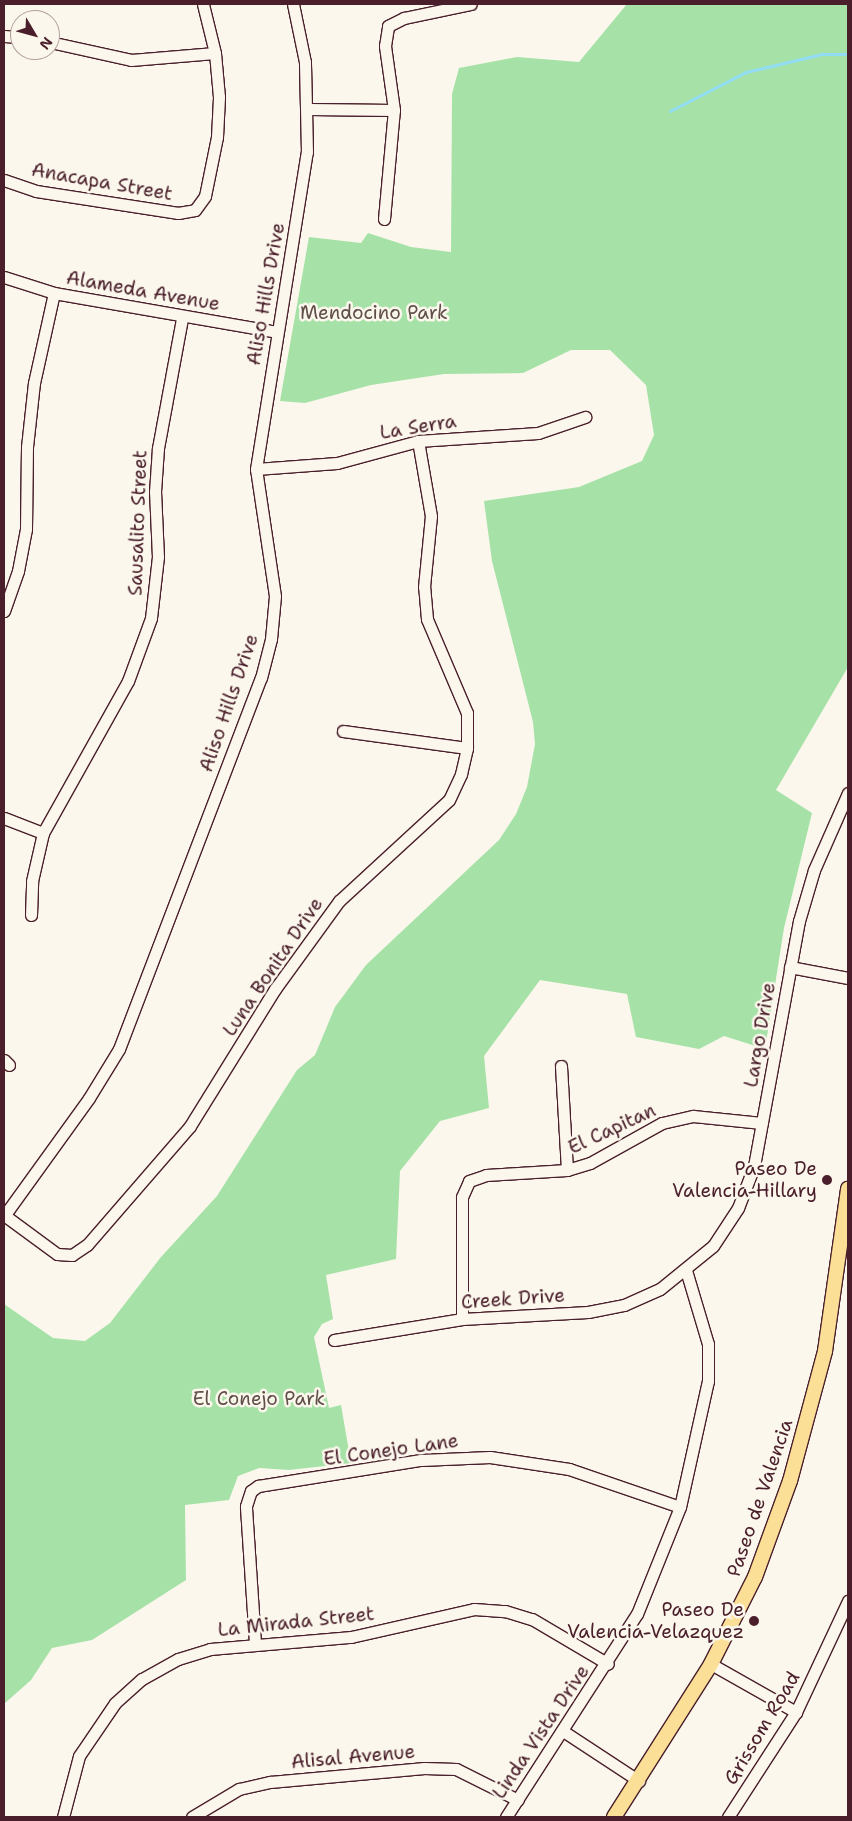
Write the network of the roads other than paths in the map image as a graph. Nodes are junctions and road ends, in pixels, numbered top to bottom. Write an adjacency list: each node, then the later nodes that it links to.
1 (203, 4): 5 (street)
2 (293, 4): 6 (street, Aliso Hills Drive)
3 (471, 4): 7 (street)
4 (60, 44): 5 (street)
5 (215, 53): 8 (street, Anacapa Street)
6 (309, 109): 7 (street); 13 (street, Aliso Hills Drive)
7 (394, 110): 9 (street)
8 (4, 180)
9 (384, 219)
10 (4, 277): 11 (street, Alameda Avenue)
11 (54, 293): 12 (street, Alameda Avenue); 17 (street)
12 (182, 318): 13 (street, Alameda Avenue); 22 (street, Sausalito Street)
13 (277, 332): 16 (street, Aliso Hills Drive)
14 (585, 417): 15 (street, La Serra)
15 (418, 441): 16 (street, La Serra); 19 (street, Luna Bonita Drive)
16 (256, 469): 31 (street, Aliso Hills Drive)
17 (4, 611)
18 (343, 731): 19 (street)
19 (467, 748): 31 (street, Luna Bonita Drive)
20 (848, 793): 24 (street, Largo Drive)
21 (4, 818): 22 (street)
22 (43, 833): 23 (street, Sausalito Street)
23 (31, 915)
24 (790, 967): 25 (street); 27 (street, Largo Drive)
25 (848, 978)
26 (561, 1066): 28 (street)
27 (762, 1123): 28 (street, El Capitan); 32 (street, Largo Drive)
28 (567, 1170): 33 (street, El Capitan)
29 (848, 1188): 30 (main road, Paseo de Valencia)
30 (847, 1206): 39 (main road, Paseo de Valencia)
31 (4, 1215)
32 (686, 1270): 33 (street, Creek Drive); 35 (street, Linda Vista Drive)
33 (462, 1319): 34 (street, Creek Drive)
34 (334, 1340)
35 (680, 1507): 37 (street, El Conejo Lane); 38 (street, Linda Vista Drive)
36 (848, 1601): 40 (street, Grissom Road)
37 (255, 1643): 38 (street, La Mirada Street); 44 (street, La Mirada Street)
38 (608, 1664): 41 (street, Linda Vista Drive)
39 (711, 1664): 40 (street); 42 (main road, Paseo de Valencia)
40 (796, 1712): 48 (street, Grissom Road)
41 (563, 1731): 42 (street); 43 (street, Linda Vista Drive)
42 (639, 1781): 47 (main road, Paseo de Valencia)
43 (518, 1800): 45 (street, Alisal Avenue); 46 (street, Linda Vista Drive)
44 (63, 1817)
45 (192, 1817)
46 (506, 1817)
47 (614, 1817)
48 (728, 1817)

